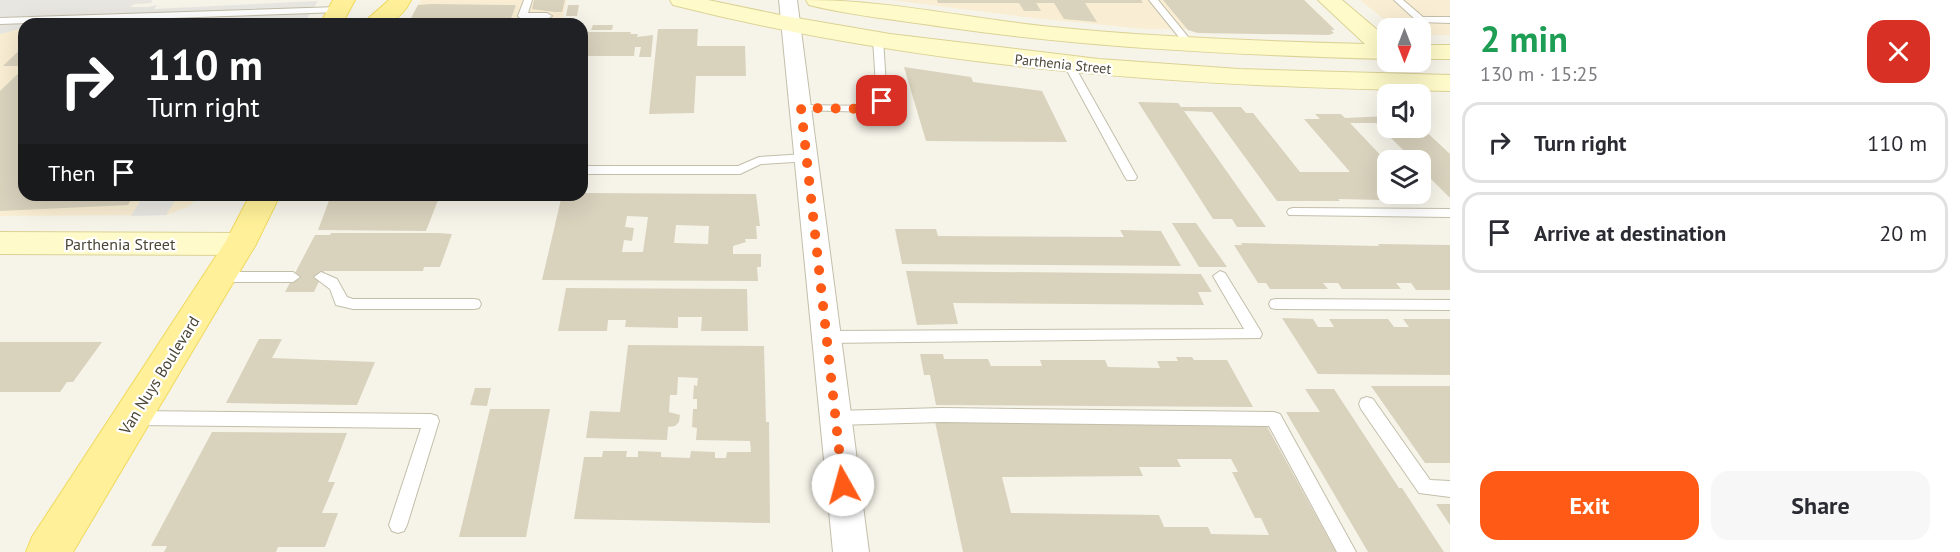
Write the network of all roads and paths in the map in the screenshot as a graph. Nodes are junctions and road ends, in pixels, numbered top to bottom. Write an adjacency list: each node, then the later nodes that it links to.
1 (386, 0): 13 (main road)
2 (400, 0): 14 (main road)
3 (528, 0): 11 (lane)
4 (681, 0): 10 (main road, Parthenia Street)
5 (817, 0): 20 (main road, Parthenia Street)
6 (1153, 0): 20 (lane)
7 (1329, 0): 19 (main road)
8 (1398, 0): 16 (lane)
9 (338, 11): 12 (lane)
10 (790, 13): 18 (main road, Parthenia Street); 28 (street)
11 (547, 16)
12 (101, 18)
13 (376, 18)
14 (380, 18)
15 (18, 20): 17 (lane)
16 (1450, 20)
17 (0, 21)
18 (878, 39): 24 (main road, Parthenia Street); 28 (lane)
19 (1377, 42)
20 (1190, 45): 21 (main road, Parthenia Street)
21 (1377, 52)
22 (1431, 52): 23 (main road)
23 (1450, 52)
24 (1070, 65): 26 (main road, Parthenia Street); 32 (lane)
25 (1409, 72): 26 (main road)
26 (1422, 83): 27 (main road, Parthenia Street); 29 (main road)
27 (1450, 83)
28 (801, 108): 30 (street)
29 (1450, 108)
30 (806, 158): 31 (lane); 45 (street)
31 (588, 170)
32 (1131, 177)
33 (262, 201): 37 (main road, Van Nuys Boulevard)
34 (1293, 212): 35 (lane)
35 (1450, 213)
36 (0, 243): 37 (main road, Parthenia Street)
37 (240, 244): 39 (main road, Van Nuys Boulevard)
38 (1220, 276): 45 (lane)
39 (220, 277): 40 (lane); 47 (main road, Van Nuys Boulevard)
40 (293, 277)
41 (321, 277): 42 (lane)
42 (474, 304)
43 (1276, 304): 44 (lane)
44 (1450, 305)
45 (826, 337): 48 (street)
46 (1367, 404): 49 (lane)
47 (132, 418): 50 (lane); 51 (main road, Van Nuys Boulevard)
48 (836, 418): 52 (street); 53 (lane)
49 (1450, 489)
50 (398, 525)
51 (48, 552)
52 (851, 552)
53 (1347, 552)

